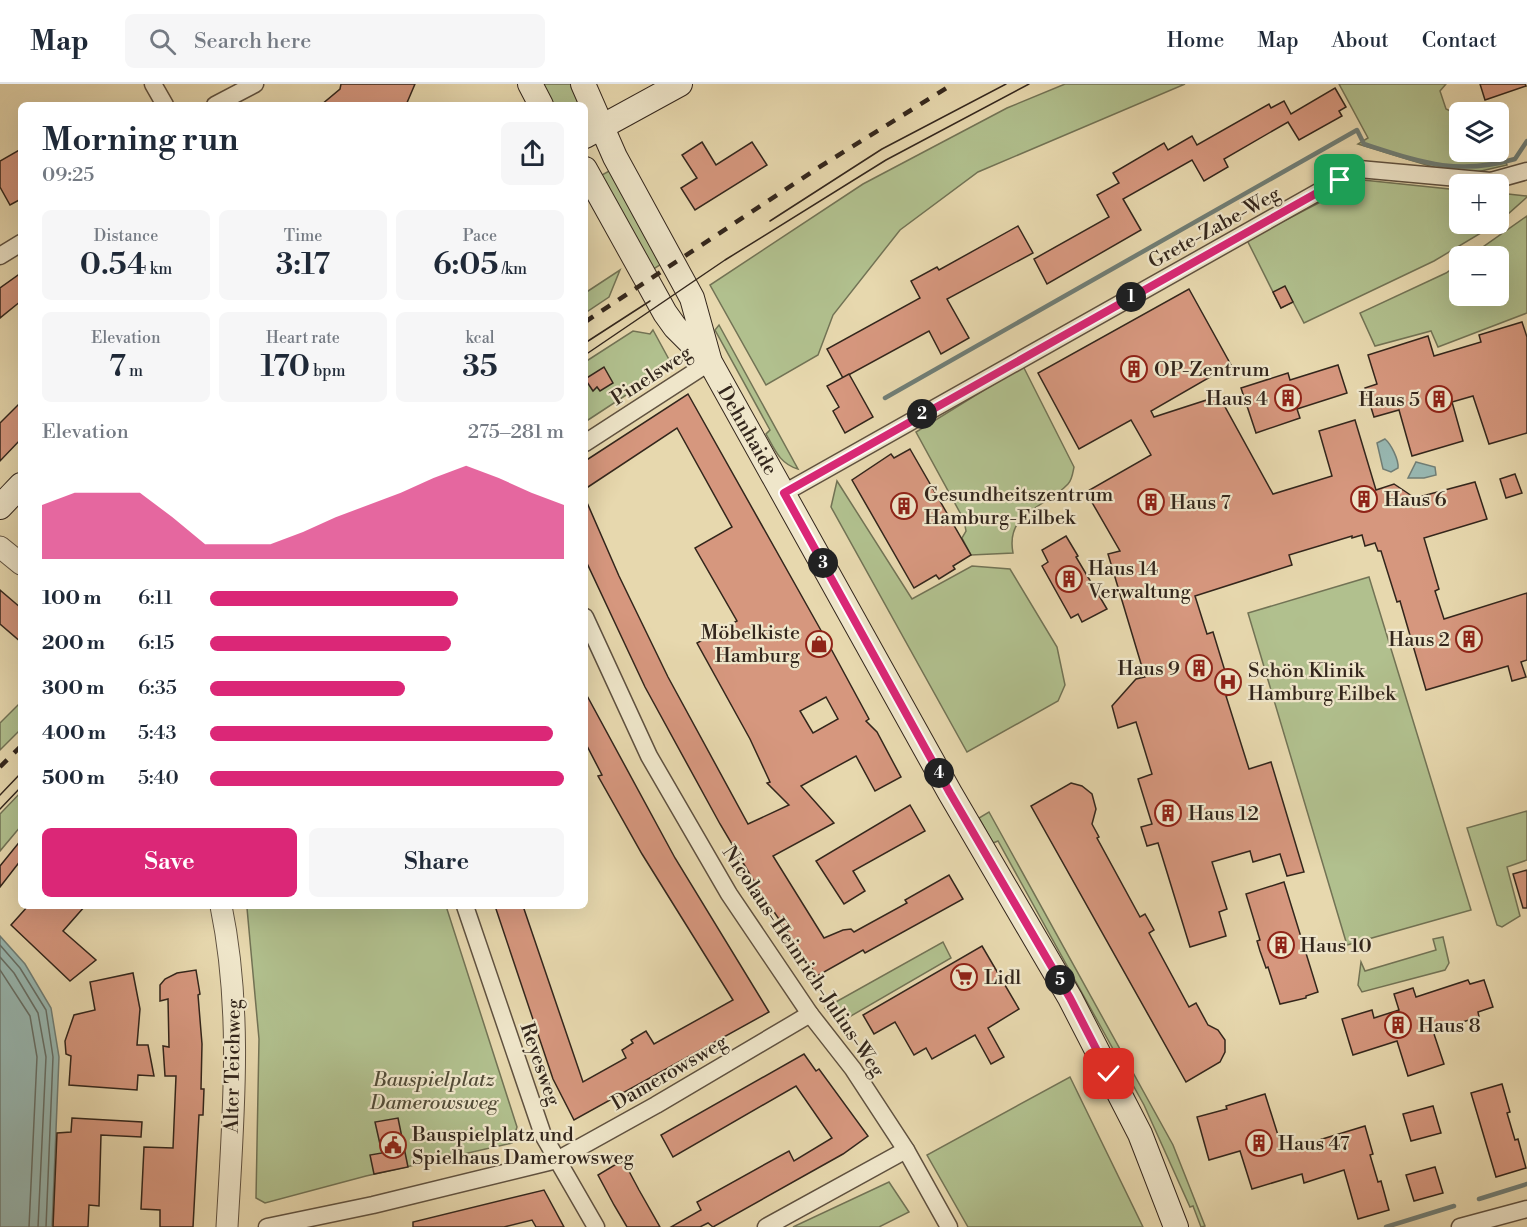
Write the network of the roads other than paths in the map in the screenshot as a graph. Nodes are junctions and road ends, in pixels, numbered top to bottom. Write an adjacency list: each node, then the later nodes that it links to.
1 (153, 84): 6 (street)
2 (255, 84): 7 (street)
3 (531, 84): 8 (main road)
4 (583, 84): 9 (main road, Dehnhaide)
5 (680, 84): 11 (main road)
6 (163, 102)
7 (221, 102)
8 (540, 102)
9 (587, 102)
10 (588, 105): 11 (main road, Dehnhaide)
11 (594, 131): 16 (main road, Dehnhaide)
12 (1527, 171): 19 (street, Grete-Zabe-Weg)
13 (588, 174): 16 (main road, Dehnhaide)
14 (18, 245): 15 (street)
15 (0, 255)
16 (710, 362): 17 (street, Pinelsweg); 19 (main road, Dehnhaide)
17 (588, 441)
18 (18, 488): 20 (main road)
19 (784, 493): 35 (main road, Dehnhaide)
20 (0, 507)
21 (0, 547): 22 (street)
22 (18, 562)
23 (588, 624): 26 (street, Nicolaus-Heinrich-Julius-Weg)
24 (221, 909): 30 (street, Alter Teichweg)
25 (466, 909): 28 (street, Reyesweg)
26 (810, 1014): 27 (street, Nicolaus-Heinrich-Julius-Weg); 28 (street, Damerowsweg)
27 (906, 1150): 33 (street); 34 (street, Nicolaus-Heinrich-Julius-Weg)
28 (557, 1160): 31 (street, Damerowsweg); 32 (street, Reyesweg)
29 (1527, 1209): 36 (street)
30 (227, 1227)
31 (267, 1227)
32 (596, 1227)
33 (766, 1227)
34 (949, 1227)
35 (1176, 1227)
36 (1460, 1227)

